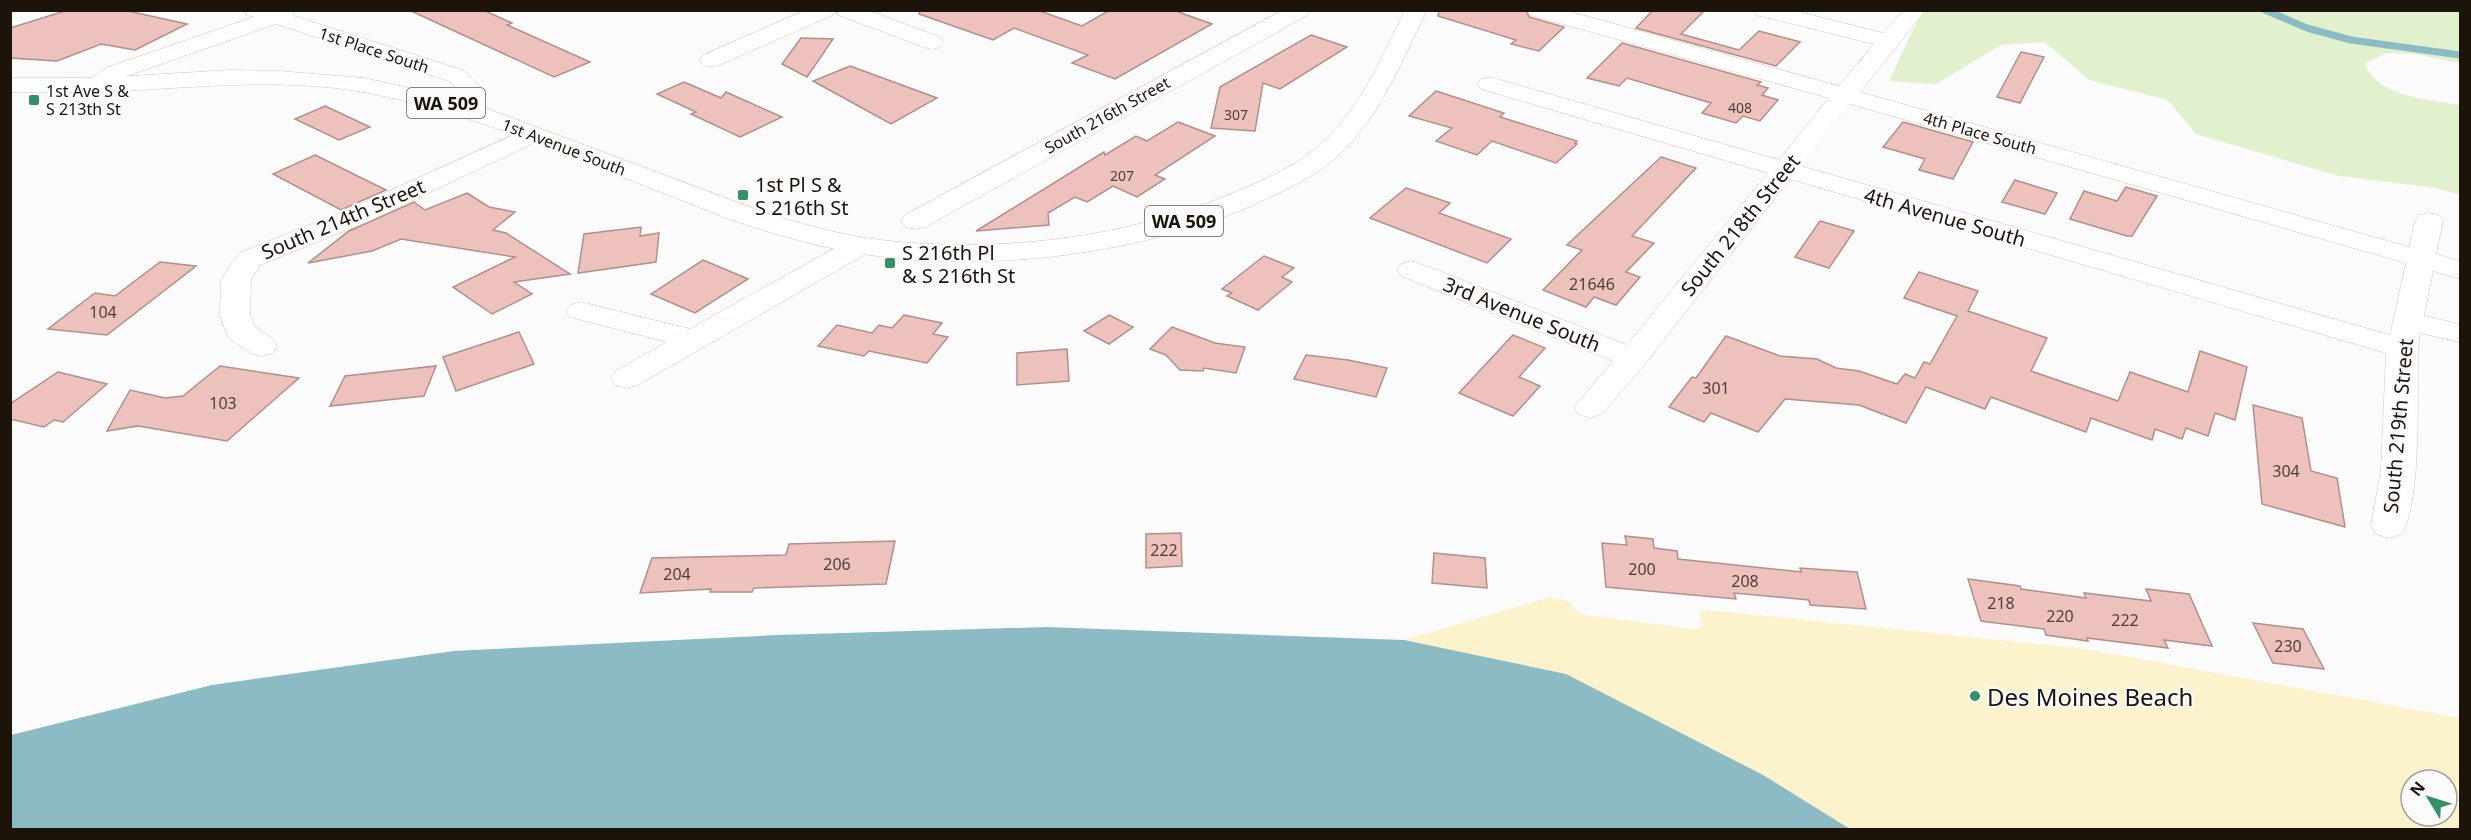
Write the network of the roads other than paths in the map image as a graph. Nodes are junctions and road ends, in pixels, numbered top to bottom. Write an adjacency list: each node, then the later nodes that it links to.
1 (825, 10): 12 (street)
2 (846, 10): 11 (street)
3 (1249, 10): 9 (street)
4 (1416, 10): 22 (street, WA 509)
5 (1538, 10): 16 (street, 4th Place South)
6 (1764, 10): 10 (street)
7 (1916, 10): 10 (street, South 218th Street)
8 (274, 13): 15 (street); 17 (street, 1st Place South)
9 (1291, 15): 20 (street, South 216th Street)
10 (1888, 41): 16 (street, South 218th Street)
11 (932, 42)
12 (711, 60)
13 (1489, 84): 19 (street, 4th Avenue South)
14 (10, 85): 15 (street, 1st Avenue South / WA 509)
15 (96, 85): 17 (street, 1st Avenue South / WA 509)
16 (1845, 95): 19 (street, South 218th Street); 23 (street, 4th Place South)
17 (455, 105): 18 (street, 1st Avenue South / WA 509)
18 (531, 135): 22 (street, 1st Avenue South / WA 509); 30 (street, South 214th Street)
19 (1784, 171): 28 (street, 4th Avenue South); 31 (street, South 218th Street)
20 (915, 221)
21 (2429, 221): 23 (street, South 219th Street)
22 (859, 246): 29 (street)
23 (2422, 258): 25 (street, 4th Place South); 28 (street, South 219th Street)
24 (1411, 270): 31 (street, 3rd Avenue South)
25 (2460, 270)
26 (581, 311): 29 (street)
27 (2460, 333): 28 (street, 4th Avenue South)
28 (2405, 334): 34 (street, South 219th Street)
29 (694, 340): 32 (street)
30 (262, 346)
31 (1633, 358): 33 (street, South 218th Street)
32 (627, 378)
33 (1590, 406)
34 (2389, 525)

